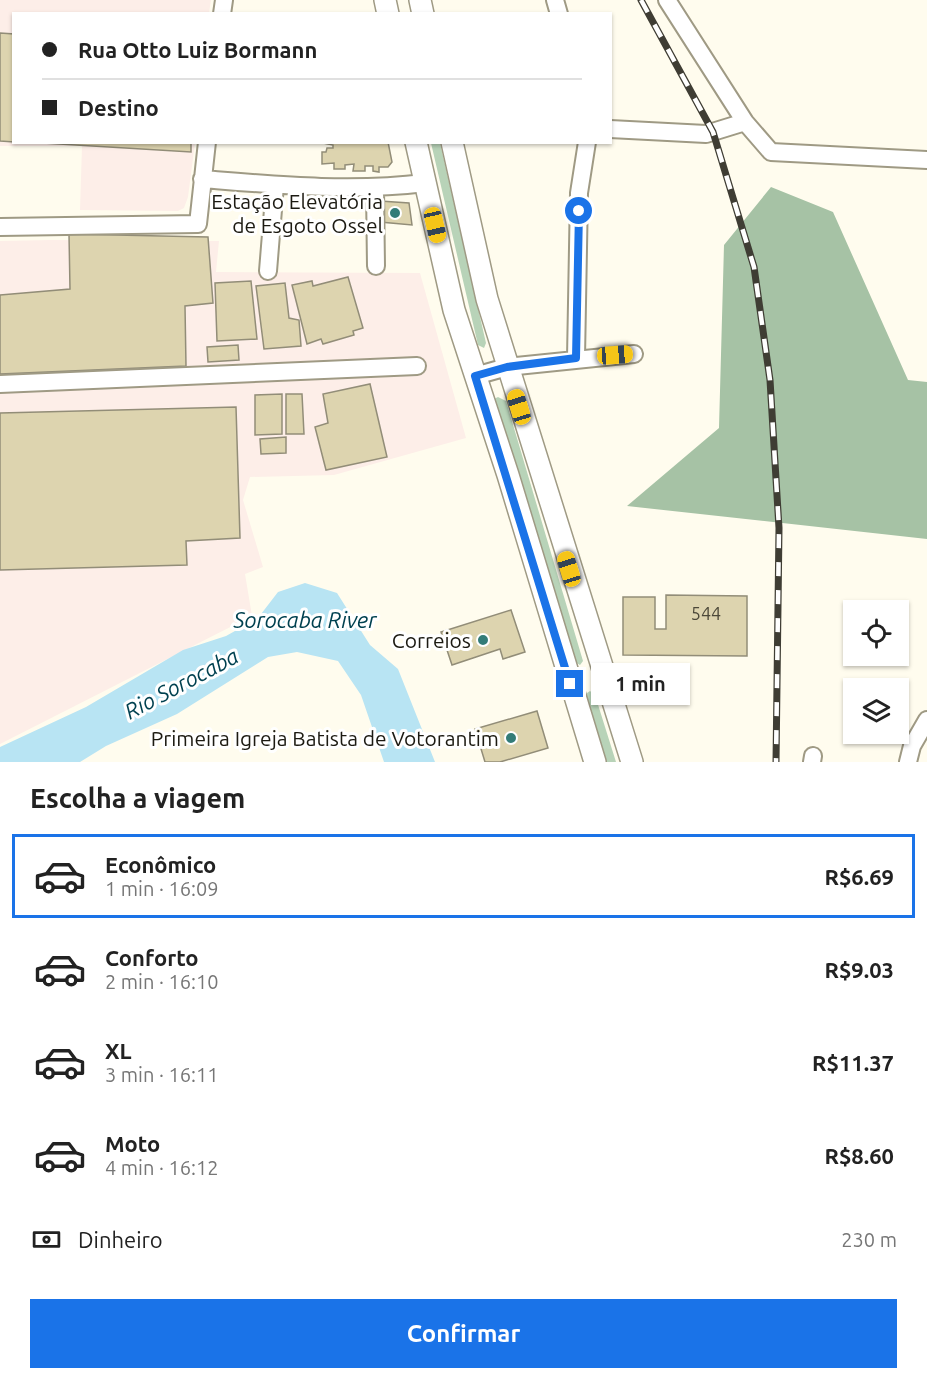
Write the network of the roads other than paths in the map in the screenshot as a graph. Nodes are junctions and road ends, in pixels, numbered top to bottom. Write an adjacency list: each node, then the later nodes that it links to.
1 (667, 0): 2 (street)
2 (746, 122): 3 (street); 8 (street)
3 (612, 129)
4 (207, 144): 9 (street)
5 (416, 144): 10 (main road)
6 (452, 144): 19 (main road)
7 (587, 144): 17 (street)
8 (927, 160)
9 (202, 179): 11 (street); 13 (street)
10 (425, 183): 12 (street); 20 (main road)
11 (274, 185): 12 (street); 15 (street)
12 (375, 189): 14 (street)
13 (0, 227)
14 (376, 266)
15 (268, 271)
16 (634, 354): 17 (street)
17 (576, 358): 19 (street)
18 (417, 366): 21 (street)
19 (507, 367): 20 (street); 22 (main road)
20 (475, 376): 23 (main road)
21 (0, 384)
22 (603, 673): 23 (main road); 26 (main road)
23 (570, 684): 25 (main road)
24 (927, 720): 27 (street)
25 (595, 762)
26 (632, 762)
27 (908, 762)

